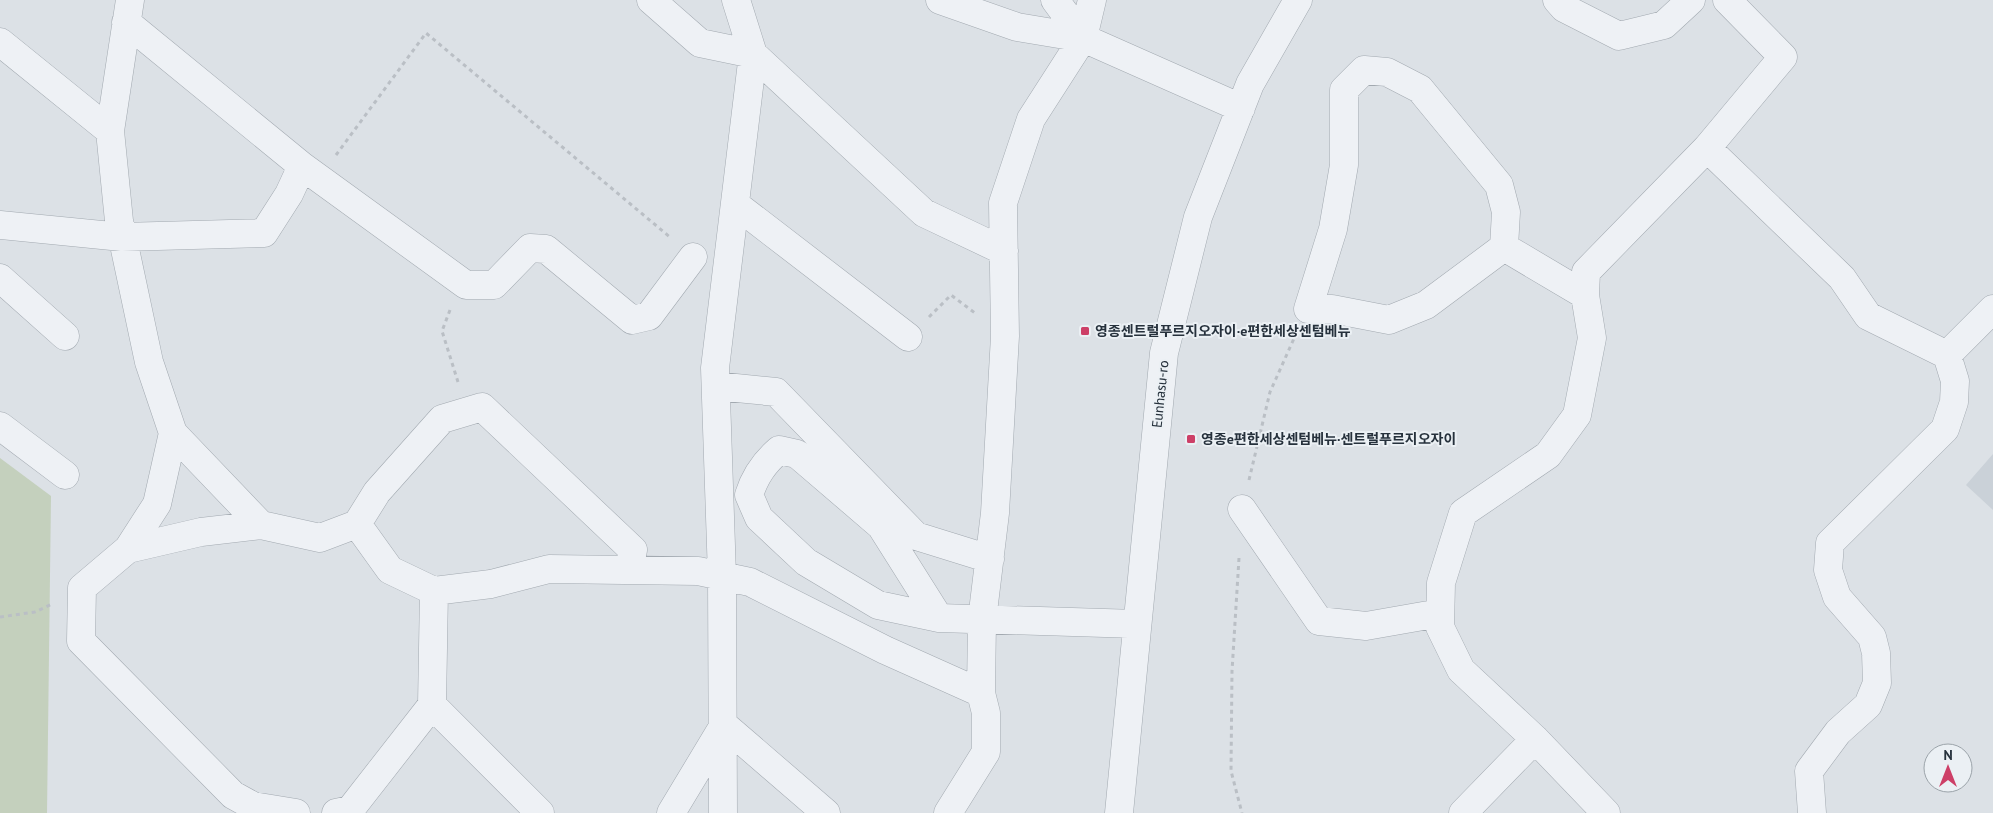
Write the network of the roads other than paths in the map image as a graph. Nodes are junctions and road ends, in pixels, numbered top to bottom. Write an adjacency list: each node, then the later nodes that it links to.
1 (651, 0): 13 (street)
2 (736, 0): 13 (street)
3 (940, 0): 11 (street)
4 (1055, 0): 11 (street)
5 (1092, 0): 11 (street)
6 (1298, 0): 14 (street, Eunhasu-ro)
7 (1557, 0): 8 (street)
8 (1691, 0)
9 (1740, 5): 16 (street)
10 (128, 11): 15 (street); 17 (street)
11 (1083, 38): 14 (street); 22 (street)
12 (0, 42): 15 (street)
13 (753, 54): 18 (street); 22 (street)
14 (1241, 108): 45 (street, Eunhasu-ro)
15 (110, 131): 20 (street)
16 (1707, 148): 25 (street); 29 (street)
17 (302, 166): 20 (street); 23 (street)
18 (735, 204): 28 (street); 30 (street)
19 (0, 225): 20 (street)
20 (122, 237): 32 (street)
21 (1504, 246): 21 (street); 25 (street)
22 (1004, 251): 38 (street)
23 (693, 256)
24 (0, 278): 27 (street)
25 (1585, 295): 42 (street)
26 (1993, 309): 29 (street)
27 (66, 336)
28 (908, 337)
29 (1947, 355): 60 (street)
30 (716, 386): 38 (street); 40 (street)
31 (0, 426): 33 (street)
32 (173, 433): 36 (street); 37 (street)
33 (66, 475)
34 (1242, 509): 42 (street)
35 (357, 524): 36 (street); 39 (street); 41 (street)
36 (261, 525): 37 (street)
37 (128, 549): 50 (street)
38 (990, 558): 44 (street)
39 (629, 570): 40 (street); 41 (street)
40 (722, 576): 46 (street); 48 (street)
41 (434, 591): 47 (street)
42 (1440, 613): 49 (street)
43 (939, 618): 43 (street); 44 (street)
44 (982, 620): 45 (street); 46 (street)
45 (1137, 624): 57 (street, Eunhasu-ro)
46 (981, 693): 56 (street)
47 (432, 705): 51 (street); 52 (street)
48 (724, 725): 53 (street); 54 (street); 55 (street)
49 (1535, 739): 58 (street); 59 (street)
50 (296, 813)
51 (336, 813)
52 (540, 813)
53 (671, 813)
54 (723, 813)
55 (826, 813)
56 (948, 813)
57 (1119, 813)
58 (1463, 813)
59 (1606, 813)
60 (1812, 813)

